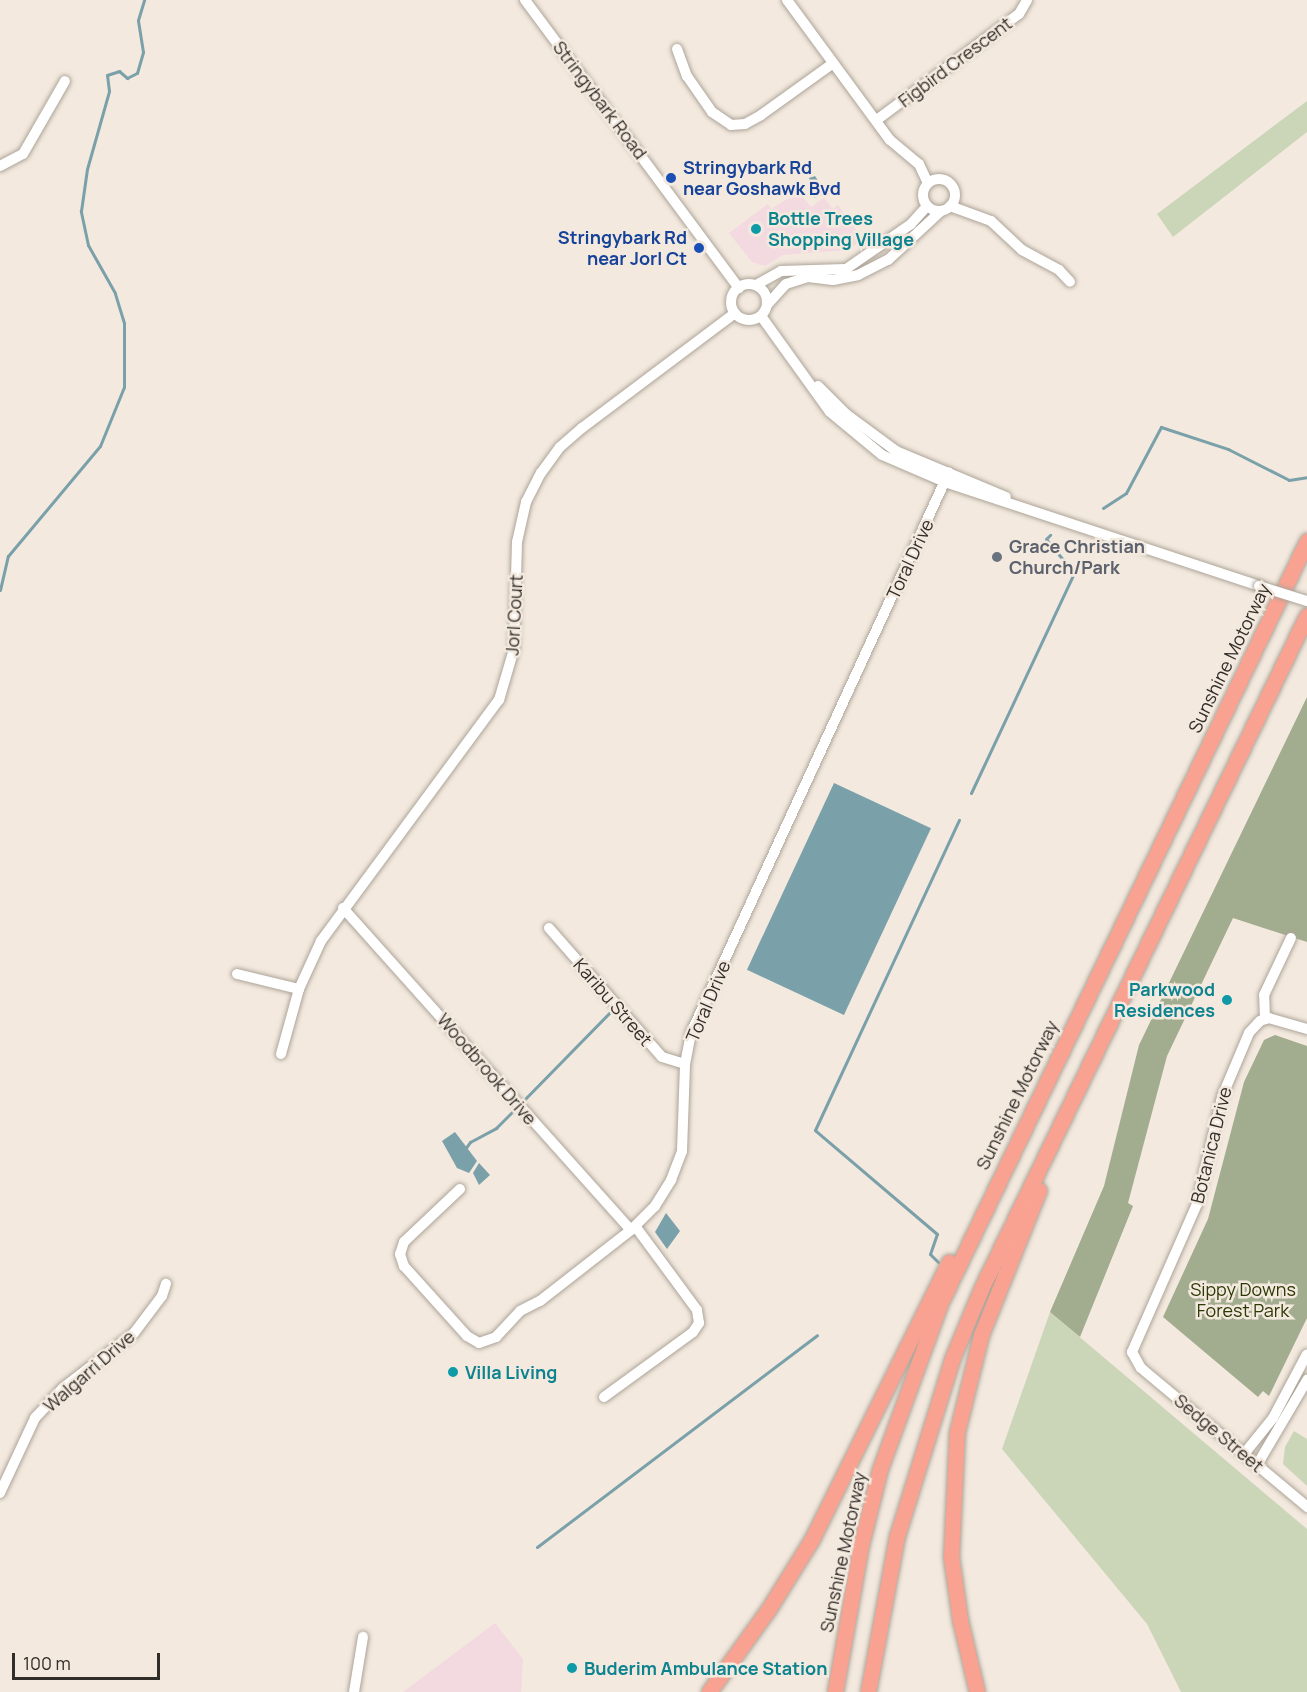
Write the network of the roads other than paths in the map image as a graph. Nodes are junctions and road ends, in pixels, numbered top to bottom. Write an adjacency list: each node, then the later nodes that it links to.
1 (525, 0): 14 (street, Stringybark Road)
2 (787, 0): 5 (street)
3 (1027, 0): 7 (street, Figbird Crescent)
4 (676, 50): 5 (street)
5 (832, 64): 7 (street)
6 (66, 81): 8 (street)
7 (878, 119): 9 (street)
8 (0, 166)
9 (928, 183): 10 (street); 11 (street)
10 (927, 206): 11 (street); 13 (street)
11 (945, 208): 12 (street); 15 (street)
12 (1070, 282)
13 (756, 285): 14 (street); 15 (street)
14 (739, 288): 16 (street)
15 (767, 305): 17 (street)
16 (735, 313): 17 (street); 22 (street, Jorl Court)
17 (761, 316): 18 (street)
18 (947, 477): 20 (street, bridge); 31 (street, Toral Drive)
19 (1307, 541): 32 (highway, Sunshine Motorway)
20 (1307, 602)
21 (1307, 615): 30 (highway)
22 (343, 908): 26 (street, Jorl Court); 34 (street, Woodbrook Drive)
23 (549, 928): 31 (street, Karibu Street)
24 (1291, 938): 27 (street)
25 (237, 974): 26 (street)
26 (299, 989): 29 (street, Jorl Court)
27 (1265, 1019): 28 (street); 37 (street, Botanica Drive)
28 (1307, 1029)
29 (281, 1054)
30 (1093, 1057): 48 (highway); 49 (highway)
31 (685, 1064): 34 (street, Toral Drive)
32 (1029, 1114): 46 (highway); 47 (highway, Sunshine Motorway)
33 (460, 1189): 34 (street, Toral Drive)
34 (633, 1228): 39 (street, Woodbrook Drive)
35 (166, 1284): 42 (street, Walgarri Drive)
36 (1307, 1354): 40 (street)
37 (1133, 1357): 40 (street, Sedge Street)
38 (1307, 1380): 41 (street)
39 (604, 1397)
40 (1244, 1454): 41 (street, Sedge Street)
41 (1257, 1465): 43 (street, Sedge Street)
42 (0, 1492)
43 (1307, 1507)
44 (363, 1637): 45 (street)
45 (354, 1692)
46 (710, 1692)
47 (835, 1692)
48 (868, 1692)
49 (977, 1692)

